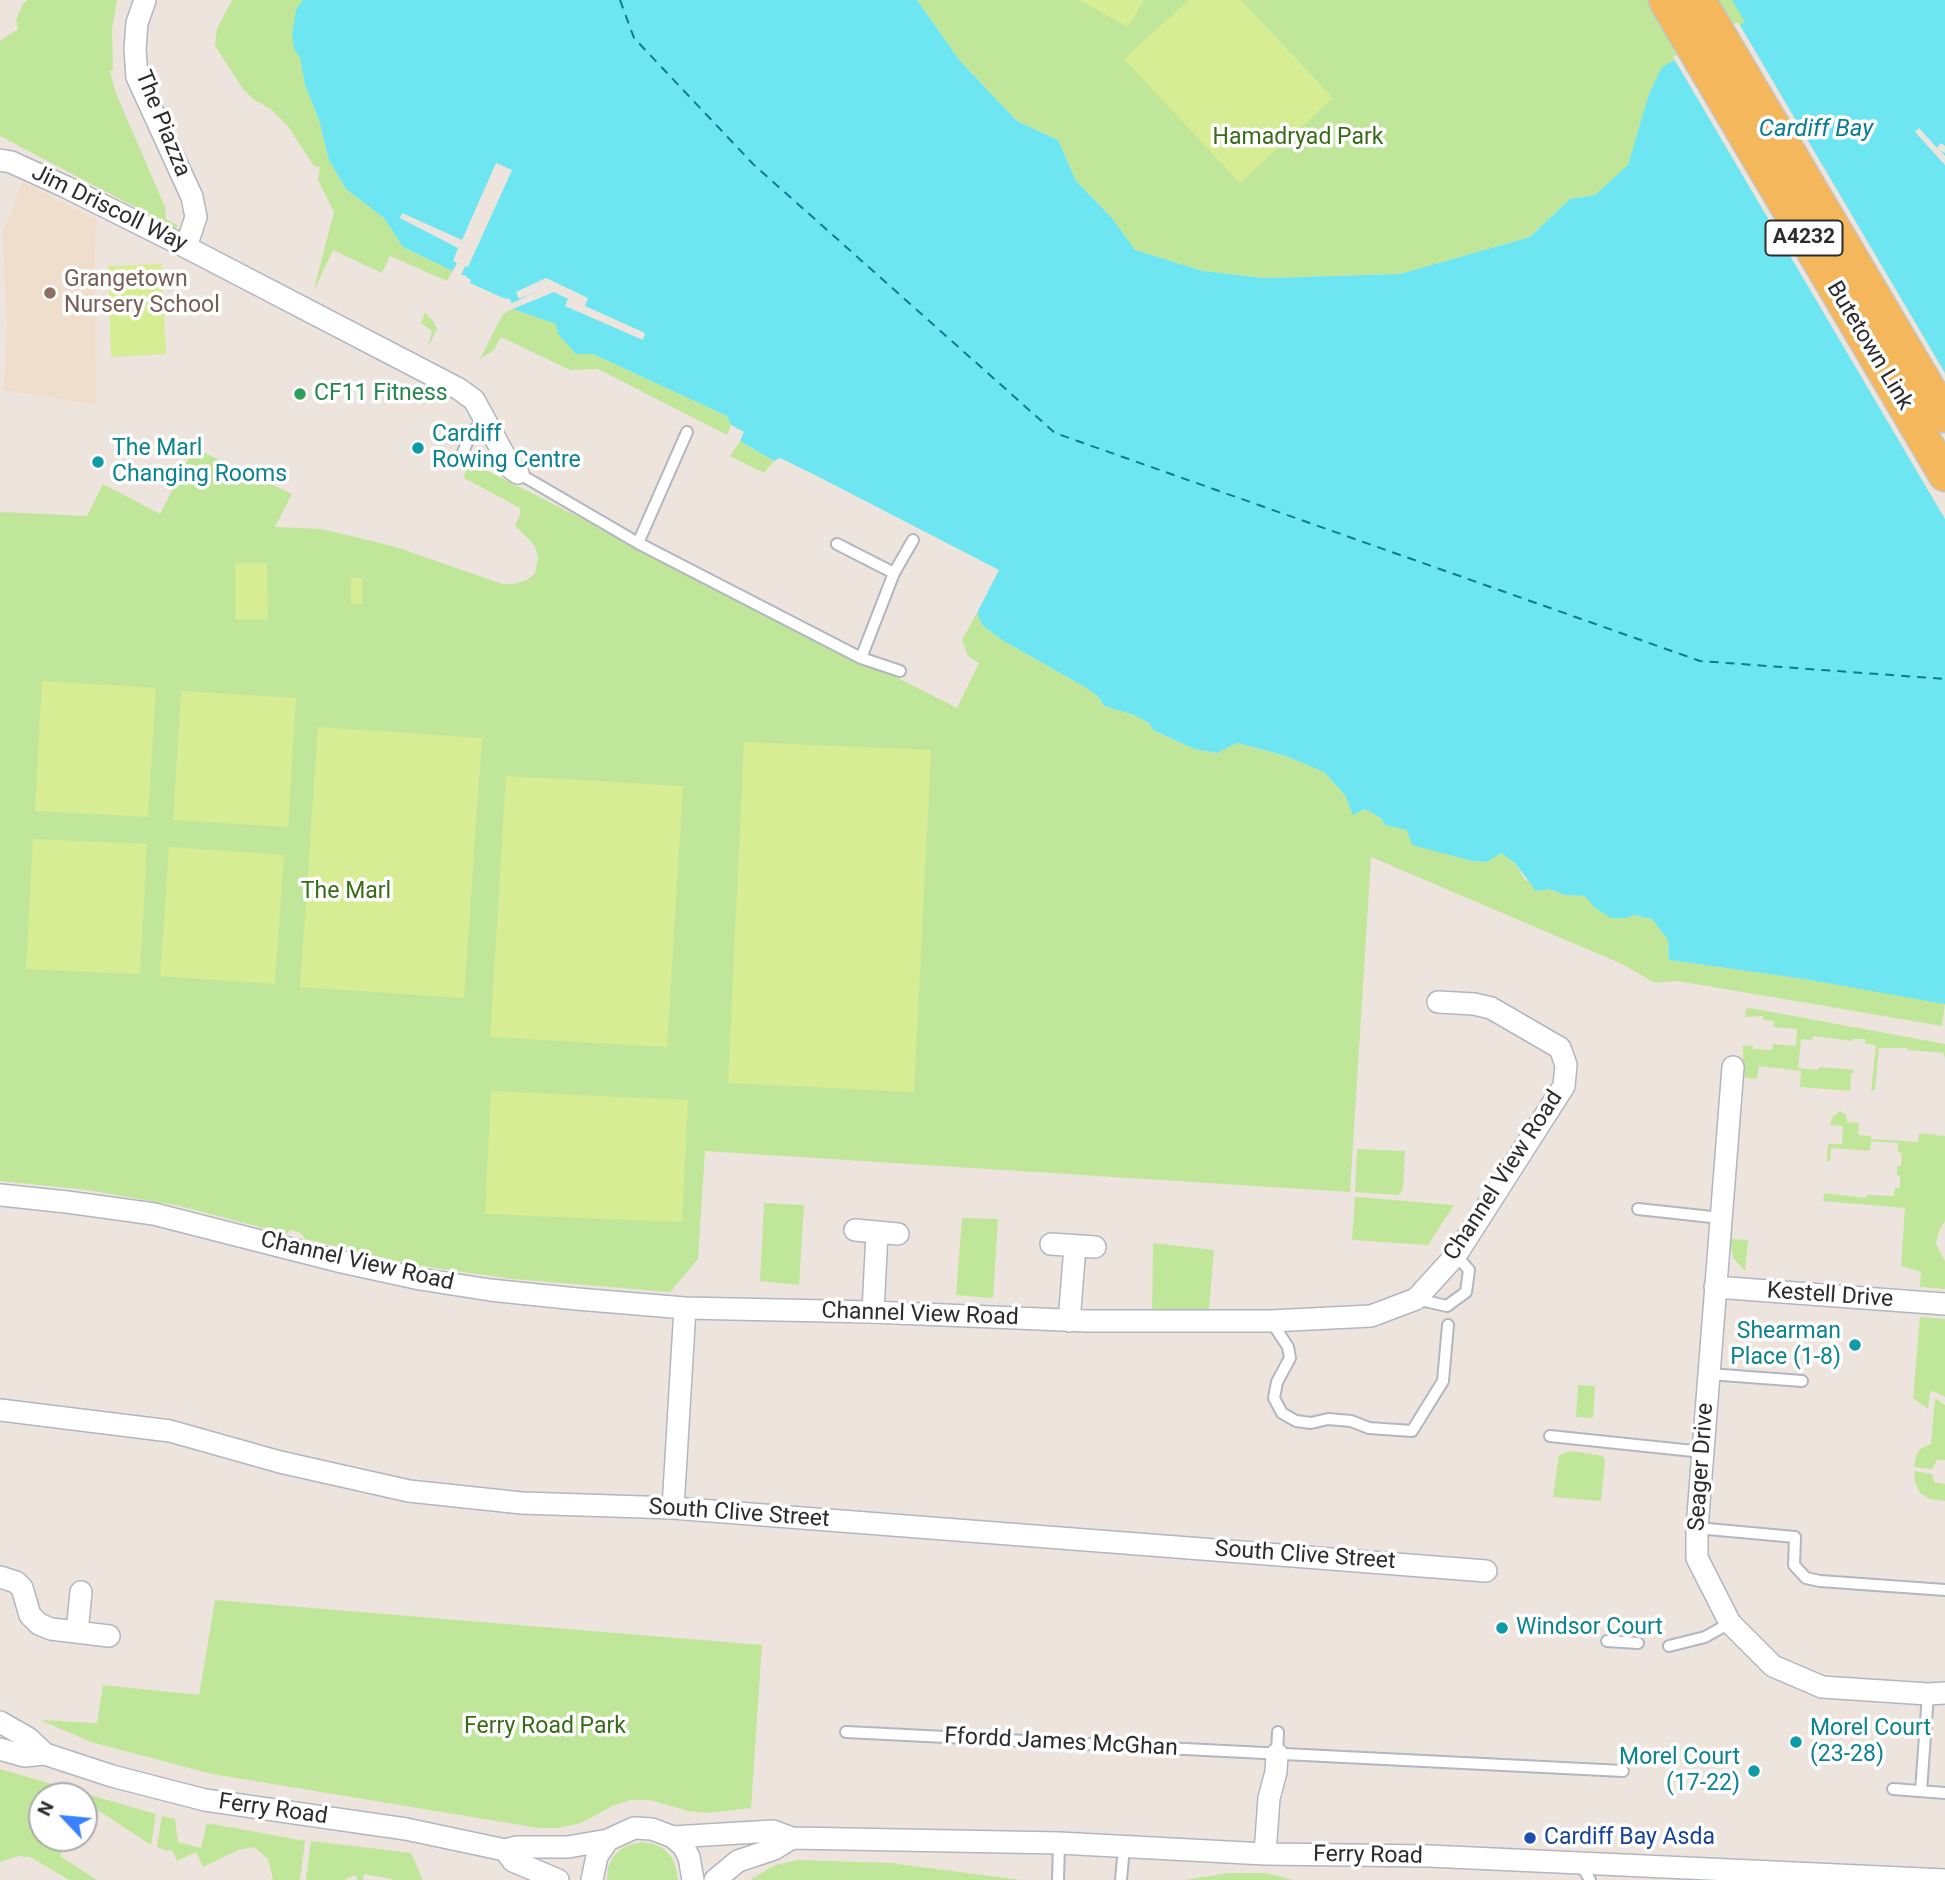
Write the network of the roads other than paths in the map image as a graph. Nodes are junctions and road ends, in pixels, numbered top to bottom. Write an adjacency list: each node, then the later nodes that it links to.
1 (145, 0): 5 (street, The Piazza)
2 (1665, 0): 11 (main road, Butetown Link / A4232)
3 (1699, 0): 7 (main road, Butetown Link / A4232)
4 (0, 160): 5 (street, Jim Driscoll Way)
5 (186, 247): 6 (street, Jim Driscoll Way)
6 (484, 416): 9 (lane); 10 (street, Jim Driscoll Way)
7 (1945, 416)
8 (687, 432): 13 (lane)
9 (461, 458)
10 (518, 473): 13 (lane)
11 (1945, 475)
12 (912, 540): 15 (lane)
13 (638, 543): 16 (lane)
14 (836, 544): 15 (lane)
15 (894, 573): 16 (lane)
16 (861, 658): 17 (lane)
17 (900, 671)
18 (1438, 1002): 25 (street, Channel View Road)
19 (1733, 1067): 22 (street, Seager Drive)
20 (0, 1195): 29 (street, Channel View Road)
21 (1639, 1209): 22 (lane)
22 (1721, 1218): 26 (street, Seager Drive)
23 (855, 1230): 30 (street)
24 (1051, 1244): 31 (street)
25 (1456, 1255): 27 (street, Channel View Road); 27 (lane)
26 (1715, 1287): 28 (street, Kestell Drive); 34 (street, Seager Drive)
27 (1416, 1299): 32 (street, Channel View Road)
28 (1945, 1304)
29 (685, 1308): 30 (street, Channel View Road); 39 (street)
30 (873, 1312): 31 (street, Channel View Road)
31 (1069, 1321): 32 (street, Channel View Road)
32 (1271, 1321): 33 (lane)
33 (1448, 1325)
34 (1709, 1374): 35 (lane); 38 (street, Seager Drive)
35 (1802, 1381)
36 (0, 1410): 39 (street, South Clive Street)
37 (1550, 1436): 38 (lane)
38 (1703, 1452): 40 (street, Seager Drive)
39 (673, 1508): 41 (street, South Clive Street)
40 (1696, 1528): 43 (lane); 45 (street, Seager Drive)
41 (1486, 1571)
42 (0, 1577): 46 (street)
43 (1945, 1590)
44 (81, 1592): 46 (street)
45 (1730, 1623): 50 (lane); 51 (street, Seager Drive)
46 (77, 1632): 47 (street)
47 (109, 1636)
48 (1607, 1642): 49 (lane)
49 (1638, 1643)
50 (1669, 1646)
51 (1936, 1693): 59 (lane)
52 (0, 1722): 56 (street, Ferry Road)
53 (846, 1732): 54 (lane, Ffordd James McGhan)
54 (1278, 1743): 57 (lane, Ffordd James McGhan); 67 (street)
55 (0, 1749): 56 (street, Ferry Road)
56 (45, 1754): 66 (street, Ferry Road)
57 (1623, 1771)
58 (1893, 1789): 59 (lane)
59 (1921, 1791): 60 (lane)
60 (1945, 1793)
61 (673, 1837): 62 (street, Ferry Road); 63 (street, Ferry Road); 73 (street)
62 (792, 1838): 64 (street, Ferry Road); 74 (street, Ferry Road)
63 (608, 1840): 66 (street, Ferry Road); 72 (street)
64 (1059, 1843): 65 (street, Ferry Road); 75 (lane)
65 (1124, 1847): 67 (street, Ferry Road); 76 (lane)
66 (505, 1850): 71 (street, Ferry Road)
67 (1265, 1854): 68 (street, Ferry Road)
68 (1585, 1871): 69 (street, Ferry Road)
69 (1673, 1874): 70 (street, Ferry Road)
70 (1836, 1877): 77 (street, Ferry Road)
71 (558, 1880)
72 (592, 1880)
73 (693, 1880)
74 (715, 1880)
75 (1058, 1880)
76 (1121, 1880)
77 (1945, 1880)

